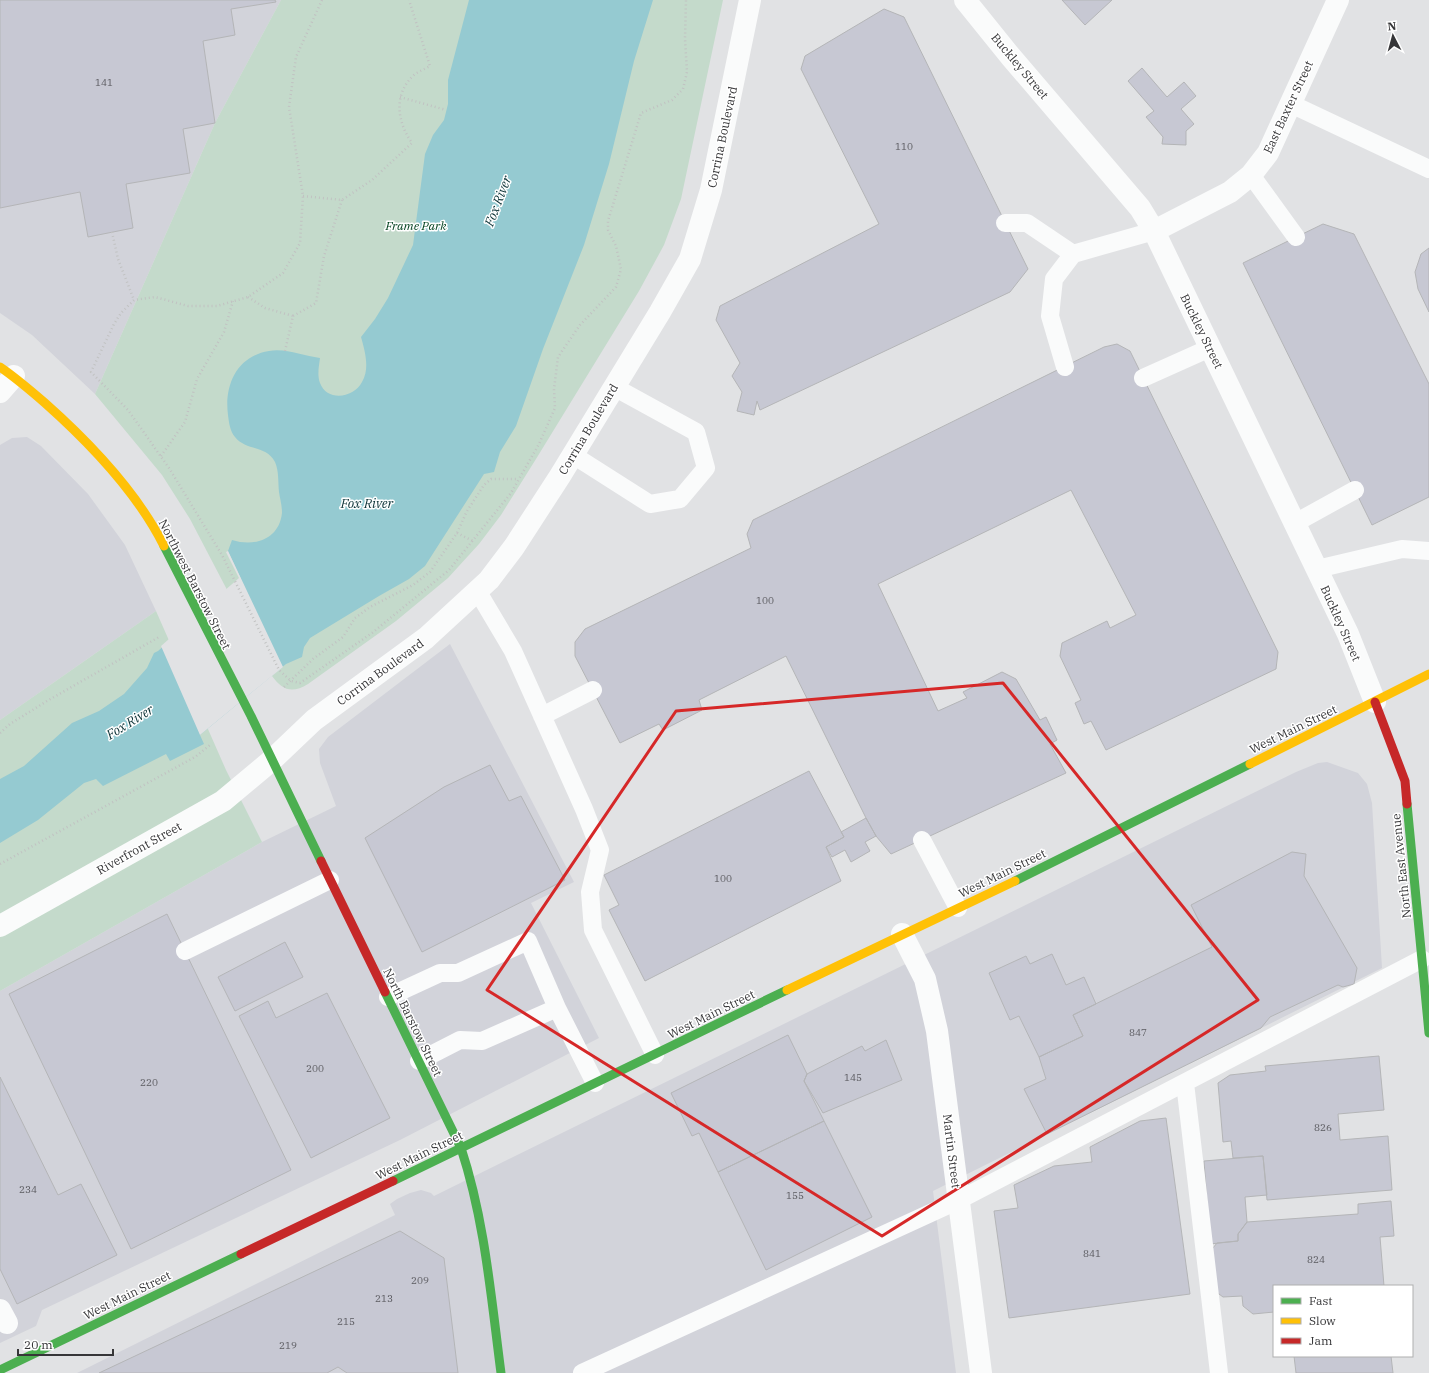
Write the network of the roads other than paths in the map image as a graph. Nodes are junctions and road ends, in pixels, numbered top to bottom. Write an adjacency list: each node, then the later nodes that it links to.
1 (750, 0): 15 (street, Corrina Boulevard)
2 (965, 0): 8 (street, Buckley Street)
3 (1338, 0): 4 (street, East Baxter Street)
4 (1290, 104): 5 (lane); 6 (street, East Baxter Street)
5 (1429, 169)
6 (1251, 175): 8 (street, East Baxter Street); 9 (lane)
7 (1005, 223): 10 (lane)
8 (1154, 231): 10 (lane); 11 (street, Buckley Street)
9 (1296, 237)
10 (1073, 254): 12 (lane)
11 (1210, 348): 14 (lane); 18 (street, Buckley Street)
12 (1065, 367)
13 (5, 378): 24 (main road, Northwest Barstow Street)
14 (1144, 378)
15 (614, 387): 16 (street, Corrina Boulevard); 16 (lane)
16 (573, 455): 21 (street, Corrina Boulevard)
17 (1355, 490): 18 (lane)
18 (1294, 523): 20 (street, Buckley Street)
19 (1429, 551): 20 (lane)
20 (1316, 569): 25 (street, Buckley Street)
21 (478, 592): 26 (lane); 27 (street, Corrina Boulevard)
22 (1429, 674): 25 (main road, West Main Street)
23 (593, 690): 26 (lane)
24 (242, 701): 27 (main road, North Barstow Street)
25 (1375, 702): 30 (main road, West Main Street); 34 (main road, North East Avenue)
26 (542, 716): 38 (lane)
27 (272, 760): 29 (main road, North Barstow Street); 31 (street, Riverfront Street)
28 (922, 840): 30 (lane)
29 (330, 880): 33 (lane); 35 (main road, North Barstow Street)
30 (958, 908): 32 (main road, West Main Street)
31 (0, 926)
32 (902, 934): 38 (main road, West Main Street); 43 (street, Martin Street)
33 (185, 951)
34 (1422, 959): 37 (main road, North East Avenue); 41 (lane)
35 (388, 997): 36 (lane); 39 (main road, North Barstow Street)
36 (558, 1008): 39 (lane); 40 (lane)
37 (1428, 1023)
38 (655, 1054): 40 (main road, West Main Street)
39 (419, 1061): 42 (main road, North Barstow Street)
40 (595, 1083): 42 (main road, West Main Street)
41 (1185, 1083): 43 (lane); 48 (lane)
42 (461, 1148): 44 (main road, West Main Street); 45 (main road, North Barstow Street)
43 (959, 1200): 46 (lane); 47 (street, Martin Street)
44 (10, 1369)
45 (501, 1373)
46 (582, 1373)
47 (981, 1373)
48 (1219, 1373)

